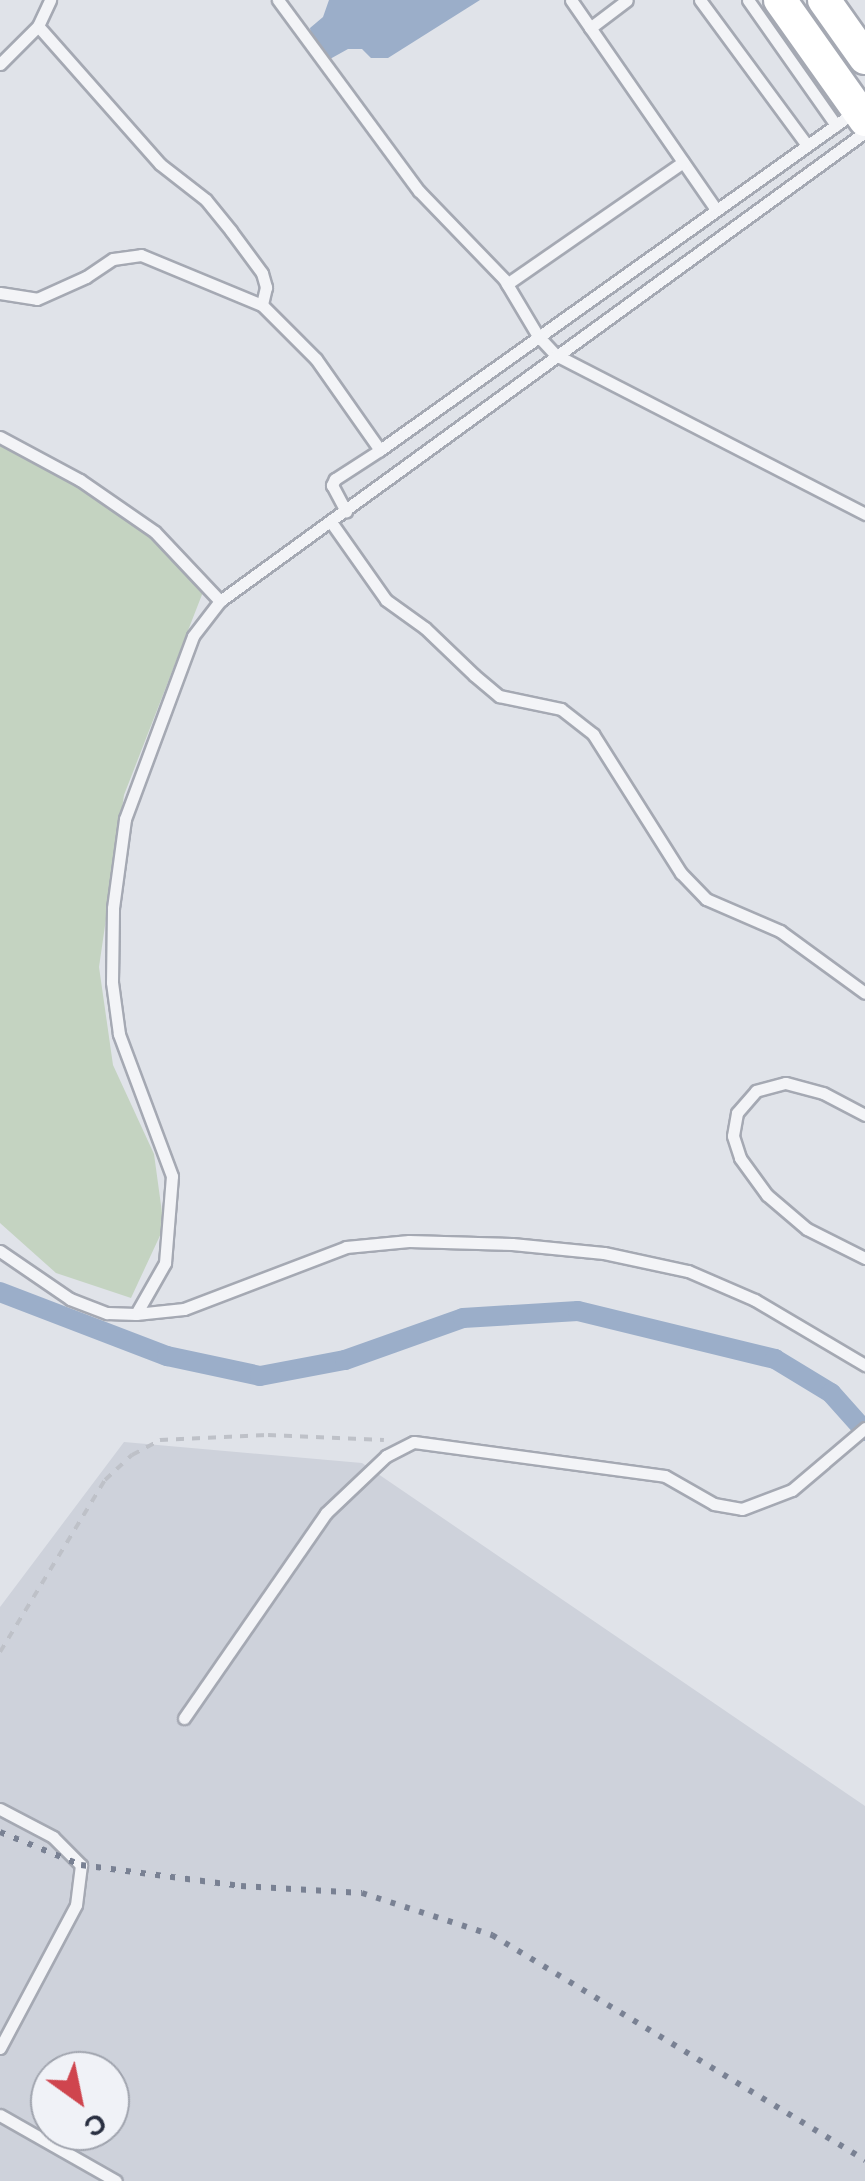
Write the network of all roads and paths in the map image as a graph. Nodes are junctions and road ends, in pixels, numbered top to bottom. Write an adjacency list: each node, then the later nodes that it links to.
1 (50, 0): 9 (lane)
2 (278, 0): 17 (lane)
3 (571, 0): 10 (lane)
4 (627, 0): 10 (lane)
5 (700, 0): 14 (lane)
6 (748, 0): 13 (lane)
7 (780, 0): 13 (main road)
8 (824, 0): 11 (main road)
9 (38, 26): 12 (lane); 19 (lane)
10 (590, 28): 15 (lane)
11 (865, 58)
12 (0, 64)
13 (856, 121): 14 (lane); 21 (lane)
14 (806, 145): 16 (lane)
15 (683, 162): 16 (lane); 17 (lane)
16 (715, 208): 20 (lane)
17 (507, 284): 20 (lane)
18 (0, 293): 19 (lane)
19 (262, 306): 23 (lane)
20 (538, 336): 21 (lane); 23 (lane)
21 (556, 356): 24 (lane); 25 (lane)
22 (0, 437): 27 (lane)
23 (380, 450): 24 (lane)
24 (346, 510): 26 (lane)
25 (865, 514)
26 (331, 522): 27 (lane); 28 (lane)
27 (220, 602): 32 (lane)
28 (865, 993)
29 (865, 1115): 31 (lane)
30 (0, 1250): 32 (lane)
31 (865, 1258)
32 (136, 1314): 33 (lane)
33 (865, 1365)
34 (865, 1428): 35 (lane)
35 (414, 1442): 36 (path); 37 (lane)
36 (0, 1652)
37 (184, 1718)
38 (0, 1809): 39 (lane)
39 (0, 2048)
40 (0, 2116): 41 (lane)
41 (116, 2181)

